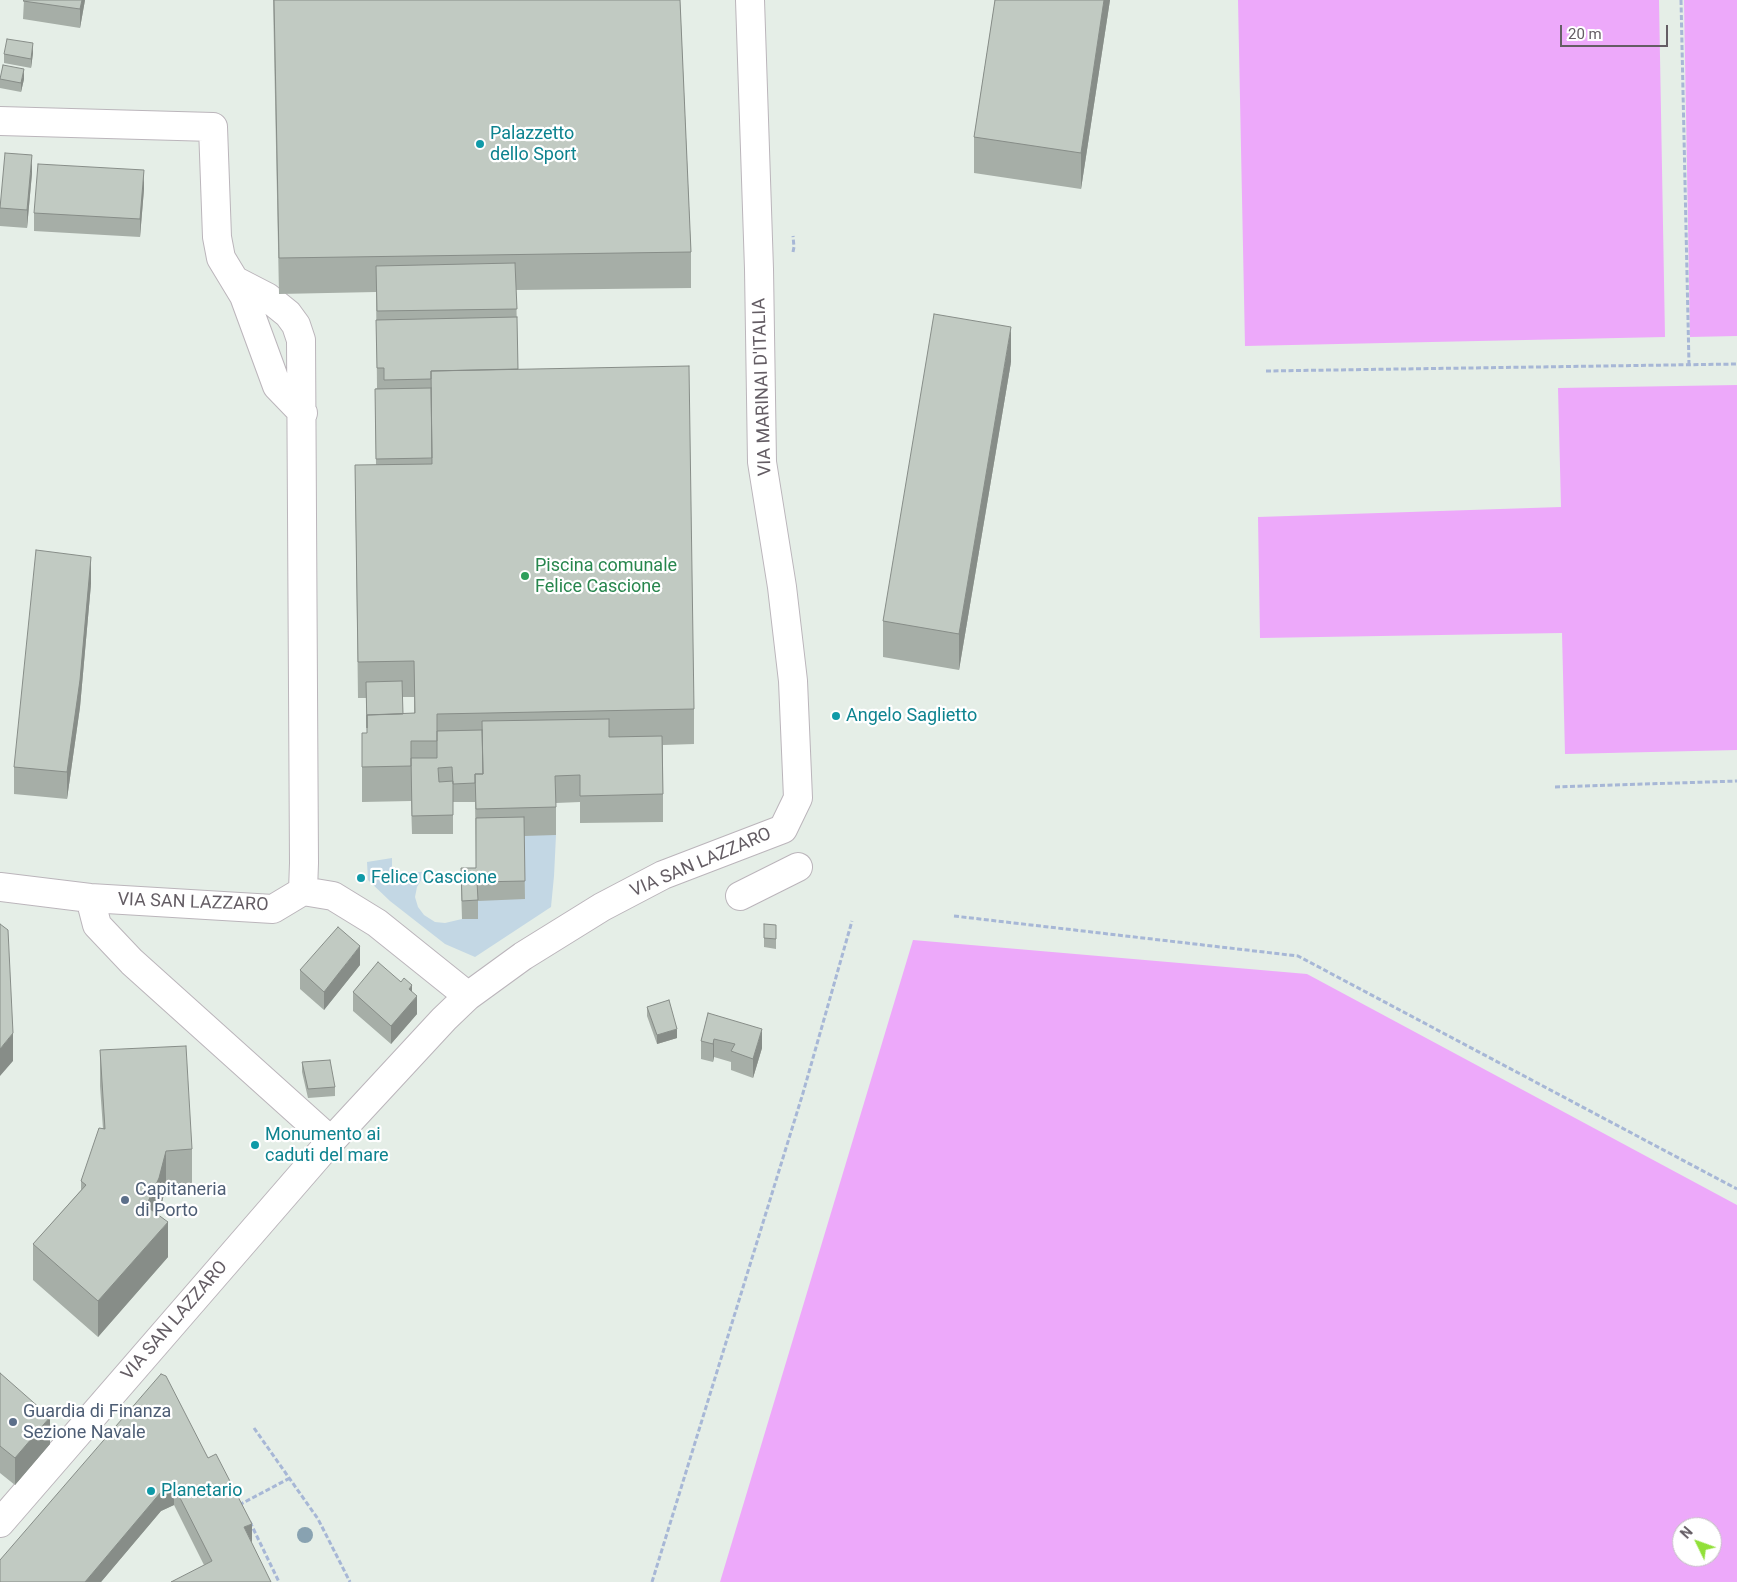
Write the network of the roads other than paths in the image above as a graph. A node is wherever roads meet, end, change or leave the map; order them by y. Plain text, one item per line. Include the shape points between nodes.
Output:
1 (750, 0) edge
2 (0, 121) edge
3 (236, 281) junction
4 (303, 412) junction
5 (783, 829) joint
6 (798, 867) dead end
7 (0, 887) edge
8 (303, 891) junction
9 (740, 896) dead end
10 (90, 898) junction
11 (468, 996) junction
12 (330, 1141) junction
13 (0, 1522) edge

1 - 5 street, VIA MARINAI D'ITALIA via 762,462 793,681 798,788 798,798
2 - 3 street via 212,127 217,237 221,258
3 - 4 street via 277,386
3 - 4 street via 267,297 296,325 302,340
4 - 8 street
5 - 11 street, VIA SAN LAZZARO via 663,875 602,907 523,956
6 - 9 street
7 - 10 street, VIA SAN LAZZARO
8 - 10 street, VIA SAN LAZZARO via 273,909
8 - 11 street via 333,896 348,904 377,923
10 - 12 street, VIA SAN LAZZARO via 98,925 132,962
11 - 12 street, VIA SAN LAZZARO
12 - 13 street, VIA SAN LAZZARO

